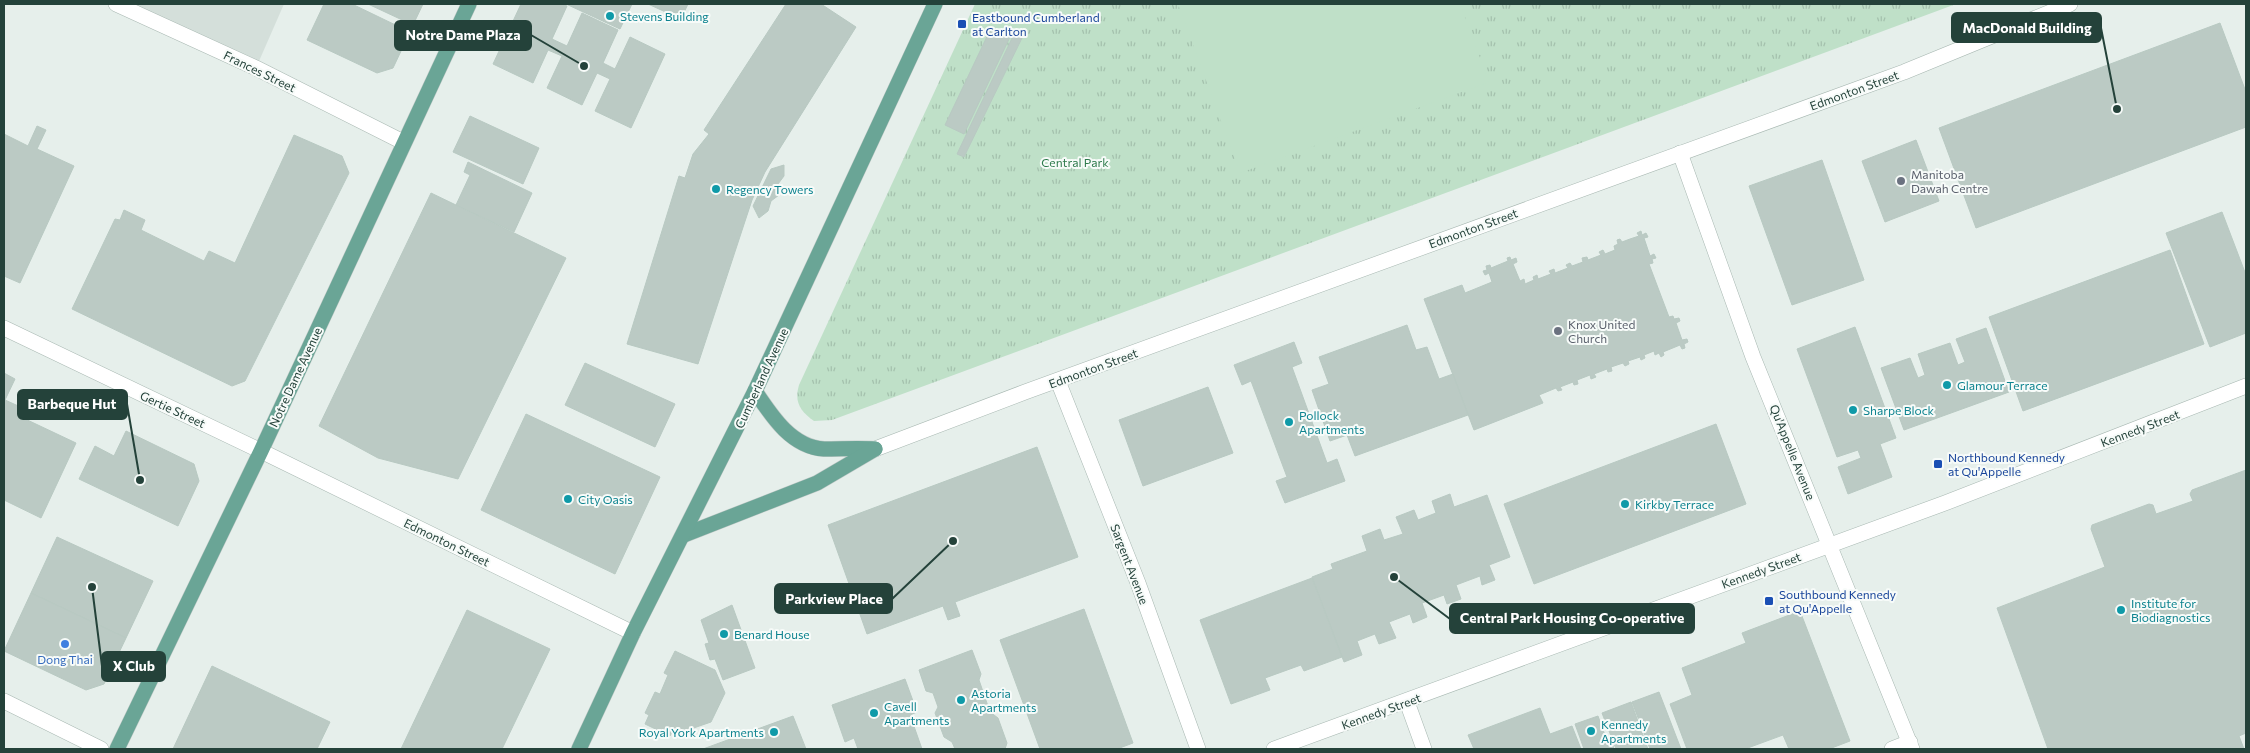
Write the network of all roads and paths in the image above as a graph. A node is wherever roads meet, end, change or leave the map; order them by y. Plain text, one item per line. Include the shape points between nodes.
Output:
1 (116, 4) edge
2 (469, 4) edge
3 (935, 4) edge
4 (2070, 4) edge
5 (403, 142) junction
6 (1680, 153) junction
7 (4, 328) edge
8 (1058, 381) junction
9 (2246, 386) edge
10 (755, 391) junction
11 (874, 449) junction
12 (261, 451) junction
13 (684, 535) junction
14 (1830, 544) junction
15 (633, 633) junction
16 (4, 701) edge
17 (1407, 702) junction
18 (1911, 746) edge
19 (101, 749) edge
20 (117, 749) edge
21 (579, 749) edge
22 (1198, 749) edge
23 (1274, 749) edge
24 (1424, 749) edge
25 (1892, 749) edge

1 - 5 street, Frances Street via 256,68
2 - 5 main road, Notre Dame Avenue
3 - 10 main road, Cumberland Avenue
4 - 6 street, Edmonton Street via 1904,72
5 - 12 main road, Notre Dame Avenue
6 - 8 street, Edmonton Street
6 - 14 street, Qu'Appelle Avenue via 1753,357
7 - 12 street, Gertie Street
8 - 11 street, Edmonton Street
8 - 22 street, Sargent Avenue via 1138,583
9 - 14 street, Kennedy Street
10 - 11 main road via 775,421 802,443 822,449
10 - 13 main road, Cumberland Avenue
11 - 13 main road via 817,484
12 - 15 street, Edmonton Street
12 - 20 main road, Notre Dame Avenue
13 - 15 main road, Cumberland Avenue
14 - 17 street, Kennedy Street
14 - 18 street, Qu'Appelle Avenue
15 - 21 main road, Cumberland Avenue
16 - 19 street
17 - 23 street, Kennedy Street
17 - 24 street
18 - 25 street

